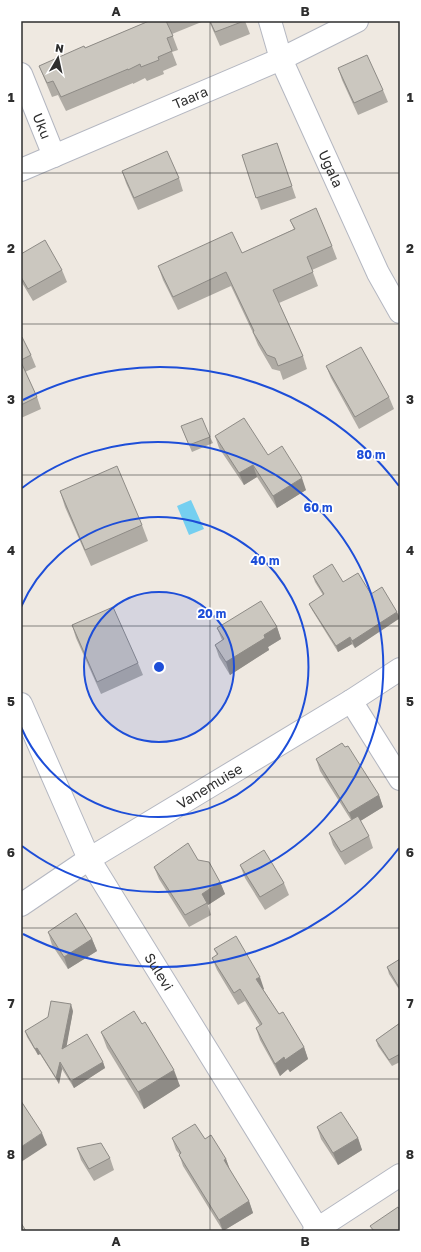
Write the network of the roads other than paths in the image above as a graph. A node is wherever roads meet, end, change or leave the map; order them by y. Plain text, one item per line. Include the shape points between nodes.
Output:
1 (270, 21) edge
2 (357, 21) edge
3 (281, 59) junction
4 (21, 74) edge
5 (54, 156) junction
6 (21, 170) edge
7 (400, 312) edge
8 (400, 669) edge
9 (351, 701) junction
10 (21, 704) edge
11 (400, 779) edge
12 (89, 859) junction
13 (21, 905) edge
14 (400, 1175) edge
15 (317, 1230) edge

1 - 3 street, Ugala
2 - 3 street, Taara
3 - 5 street, Taara
3 - 7 street, Ugala via 378,273
4 - 5 street, Uku
5 - 6 street, Taara
8 - 9 street, Vanemuise
9 - 11 street
9 - 12 street, Vanemuise
10 - 12 street, Sulevi
12 - 13 street, Vanemuise
12 - 15 street, Sulevi
14 - 15 street

